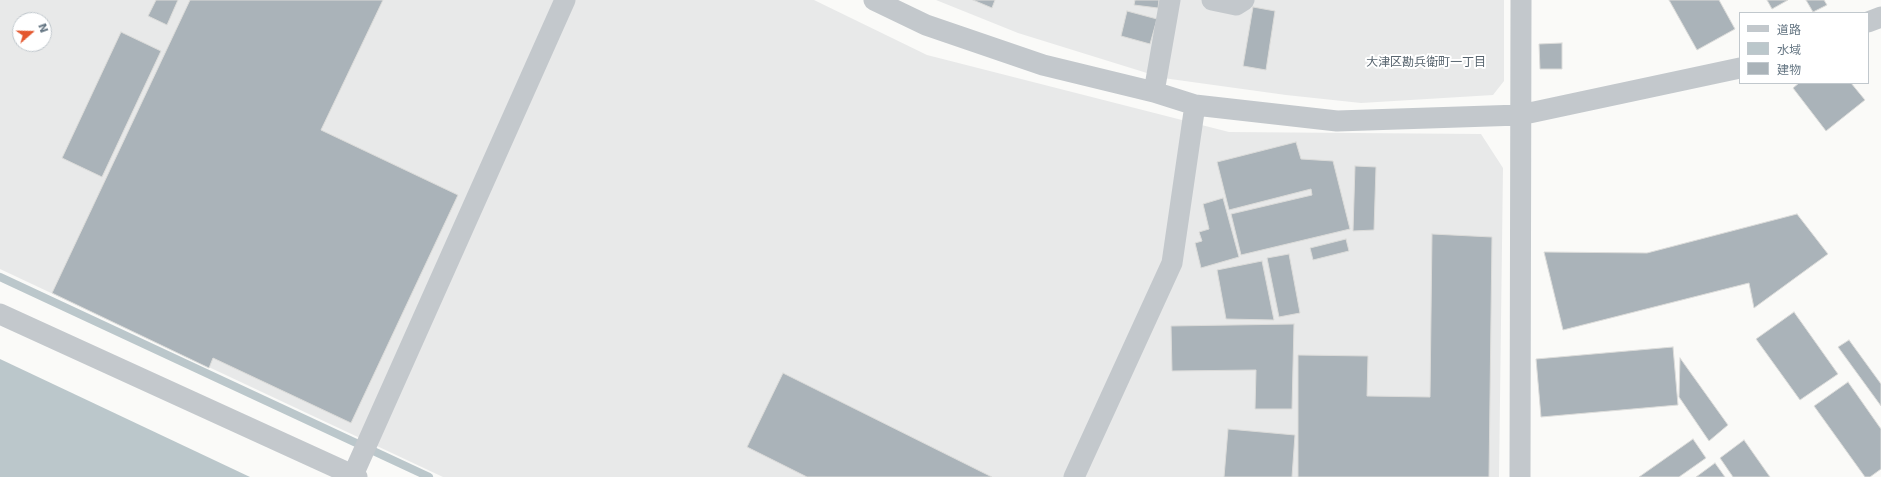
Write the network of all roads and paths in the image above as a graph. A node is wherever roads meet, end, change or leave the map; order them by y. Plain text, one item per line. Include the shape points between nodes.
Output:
1 (565, 0) edge
2 (874, 0) edge
3 (1170, 0) edge
4 (1212, 0) edge
5 (1244, 0) edge
6 (1521, 0) edge
7 (1881, 17) edge
8 (1869, 22) edge
9 (1739, 68) edge
10 (1154, 92) junction
11 (1195, 105) junction
12 (1520, 114) junction
13 (0, 314) edge
14 (355, 476) edge
15 (1074, 477) edge
16 (1520, 477) edge

1 - 14 street
2 - 10 street via 926,25 1043,65
3 - 10 street
4 - 5 street via 1236,5
6 - 12 street
7 - 8 street
9 - 12 street
10 - 11 street
11 - 12 street via 1337,121
11 - 15 street via 1172,264
12 - 16 street
13 - 14 street

